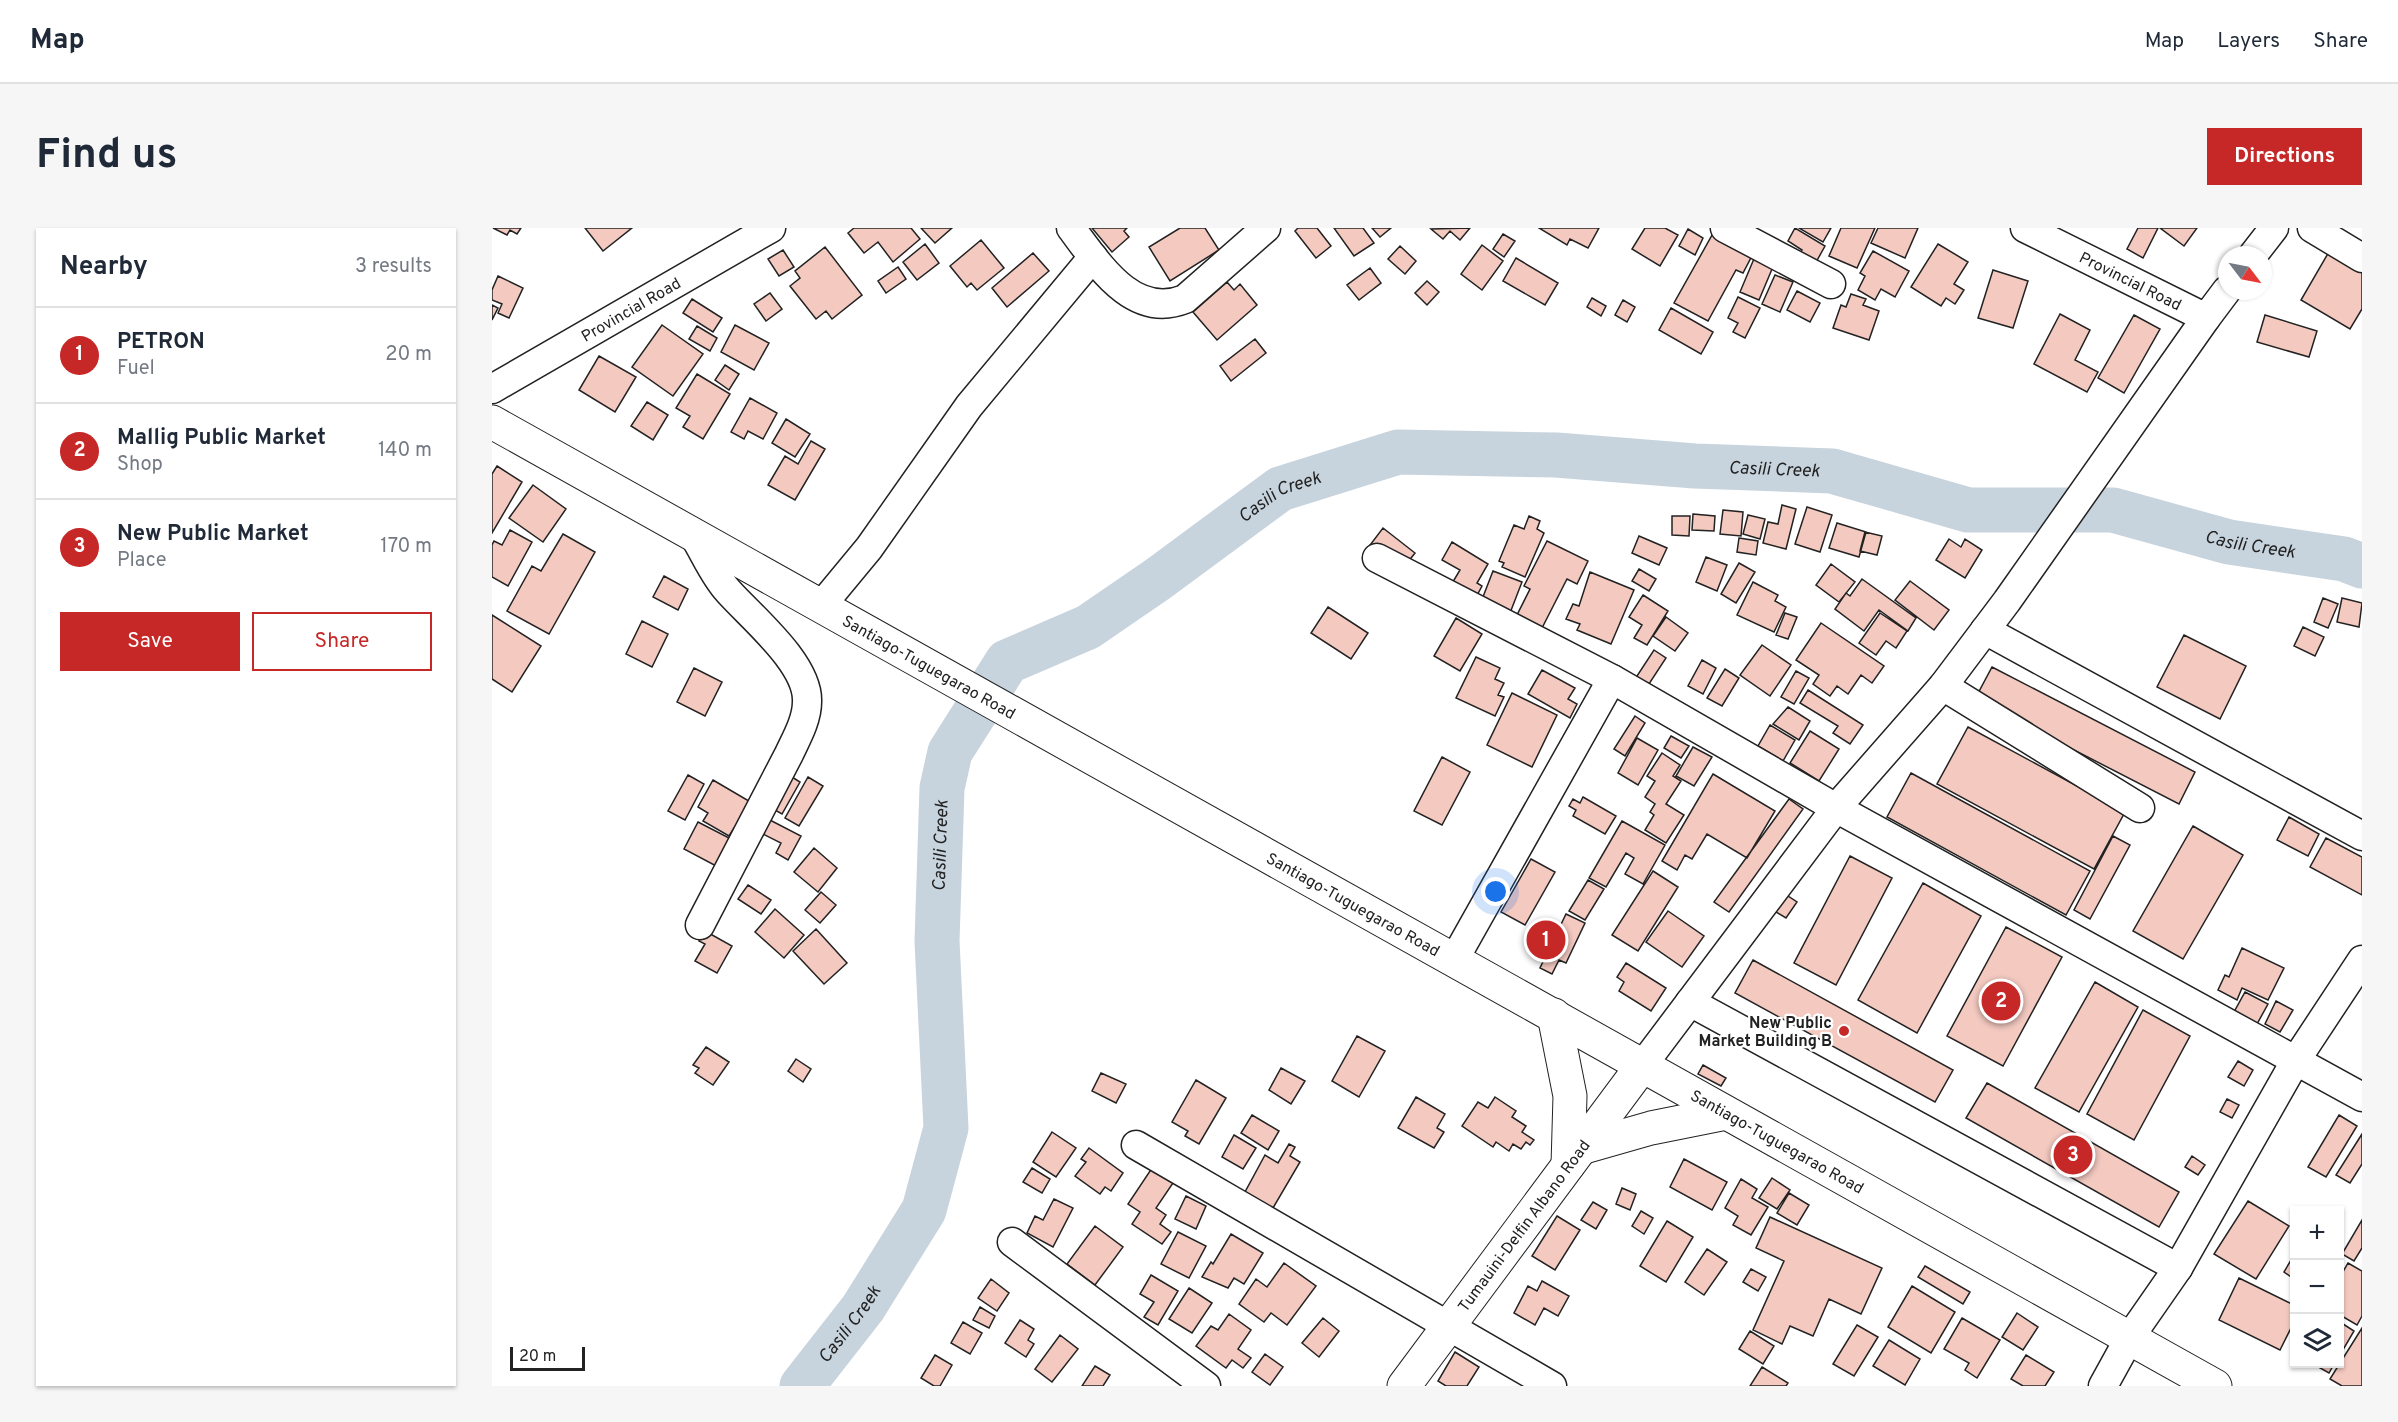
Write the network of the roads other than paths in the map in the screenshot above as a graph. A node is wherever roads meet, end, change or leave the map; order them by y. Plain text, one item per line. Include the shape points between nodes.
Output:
1 (771, 228) edge
2 (1071, 228) edge
3 (1266, 228) edge
4 (1725, 228) edge
5 (2025, 228) edge
6 (2274, 228) edge
7 (2312, 228) edge
8 (2260, 246) edge
9 (1093, 257) junction
10 (2362, 258) edge
11 (1831, 284) dead end
12 (2220, 300) edge
13 (2206, 318) junction
14 (492, 389) edge
15 (492, 422) edge
16 (694, 536) junction
17 (1377, 558) dead end
18 (821, 606) junction
19 (1985, 630) junction
20 (1612, 679) junction
21 (1943, 686) junction
22 (1836, 808) junction
23 (2140, 808) dead end
24 (2362, 836) edge
25 (700, 924) dead end
26 (1454, 960) junction
27 (2362, 960) edge
28 (1690, 1002) junction
29 (1554, 1015) junction
30 (2296, 1060) junction
31 (1642, 1066) junction
32 (2362, 1097) edge
33 (1726, 1113) junction
34 (1136, 1145) dead end
35 (1575, 1156) junction
36 (1012, 1242) dead end
37 (2178, 1268) junction
38 (1448, 1328) junction
39 (2130, 1337) junction
40 (1206, 1386) edge
41 (1404, 1386) edge
42 (1551, 1386) edge
43 (2103, 1386) edge
44 (2216, 1386) edge

1 - 14 street, Provincial Road
2 - 9 street
3 - 9 street via 1185,299 1169,306 1155,306 1126,292
4 - 11 street
5 - 13 street, Provincial Road
6 - 8 street
7 - 10 street
9 - 18 street via 969,406 869,548
12 - 13 street
13 - 19 street
15 - 16 main road, Santiago-Tuguegarao Road
16 - 18 main road, Santiago-Tuguegarao Road
16 - 25 street via 727,591 786,654 801,677 808,701 789,754
17 - 20 street
18 - 26 main road, Santiago-Tuguegarao Road
19 - 21 street
19 - 24 street
20 - 22 street
20 - 26 street
21 - 22 street
21 - 23 street
22 - 28 street
22 - 30 street
26 - 29 main road, Santiago-Tuguegarao Road
27 - 30 street
28 - 31 street
28 - 37 street
29 - 31 main road, Santiago-Tuguegarao Road
29 - 35 main road via 1570,1096
30 - 32 street
30 - 37 street
31 - 33 main road, Santiago-Tuguegarao Road
31 - 35 main road, Tumauini-Delfin Albano Road
33 - 35 main road via 1652,1128
33 - 39 main road, Santiago-Tuguegarao Road
34 - 38 street
35 - 38 main road, Tumauini-Delfin Albano Road
36 - 40 street
37 - 39 street
38 - 41 main road, Tumauini-Delfin Albano Road
38 - 42 street
39 - 43 street
39 - 44 main road, Santiago-Tuguegarao Road

